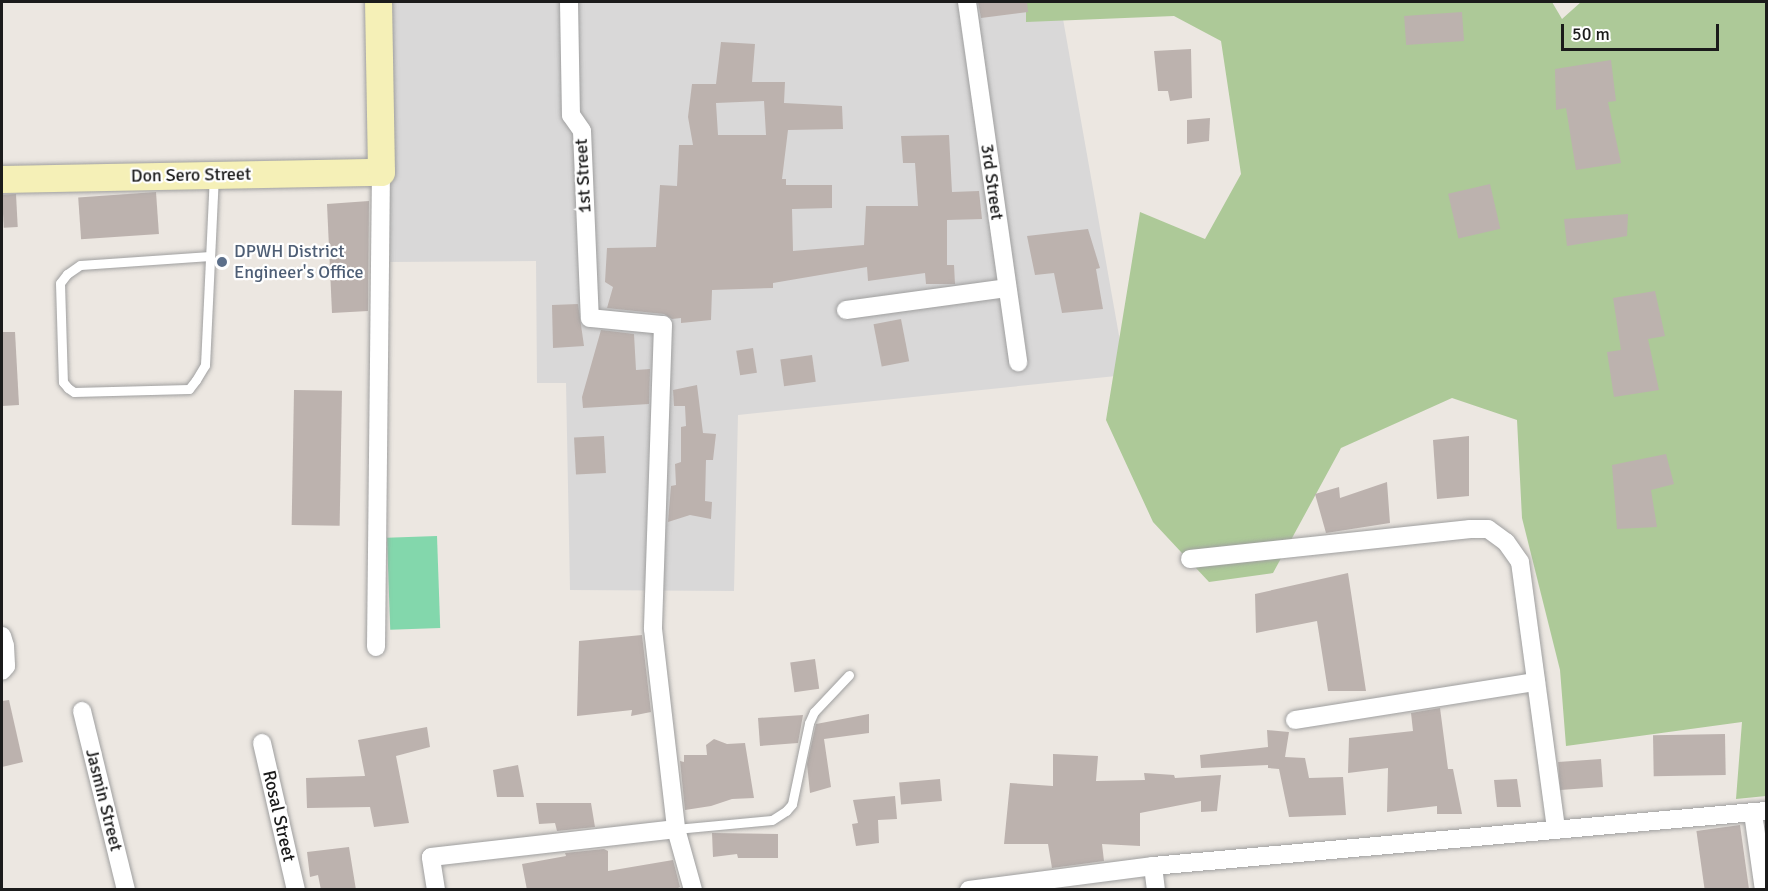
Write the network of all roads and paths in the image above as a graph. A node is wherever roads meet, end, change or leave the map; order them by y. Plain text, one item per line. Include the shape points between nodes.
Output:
1 (378, 2) edge
2 (569, 2) edge
3 (967, 2) edge
4 (381, 172) junction
5 (214, 175) junction
6 (2, 178) edge
7 (210, 256) junction
8 (1006, 288) junction
9 (846, 310) dead end
10 (1018, 362) dead end
11 (1191, 558) dead end
12 (2, 636) edge
13 (376, 647) dead end
14 (2, 671) edge
15 (849, 675) dead end
16 (1536, 682) junction
17 (82, 711) dead end
18 (1295, 720) dead end
19 (262, 743) dead end
20 (1760, 812) edge
21 (676, 828) junction
22 (1556, 830) junction
23 (1153, 866) junction
24 (126, 890) edge
25 (296, 890) edge
26 (436, 890) edge
27 (693, 890) edge
28 (969, 890) edge
29 (1156, 890) edge
30 (1764, 890) edge

1 - 4 main road
2 - 21 street, 1st Street via 571,115 582,131 590,318 663,325 653,629
3 - 8 street, 3rd Street
4 - 5 main road, Don Sero Street
4 - 13 street
5 - 6 main road, Don Sero Street
5 - 7 lane
7 - 7 lane via 80,265 67,274 60,283 63,382 68,388 74,392 189,389 205,365
8 - 9 street
8 - 10 street, 3rd Street
11 - 16 street via 1488,529 1506,542 1520,562
12 - 14 street via 6,666
15 - 21 lane via 814,712 792,804 786,811 772,820
16 - 18 street
16 - 22 street
17 - 24 street, Jasmin Street
19 - 25 street, Rosal Street
20 - 22 street
20 - 30 street
21 - 26 street via 431,857
21 - 27 street
22 - 23 street
23 - 28 street
23 - 29 street

